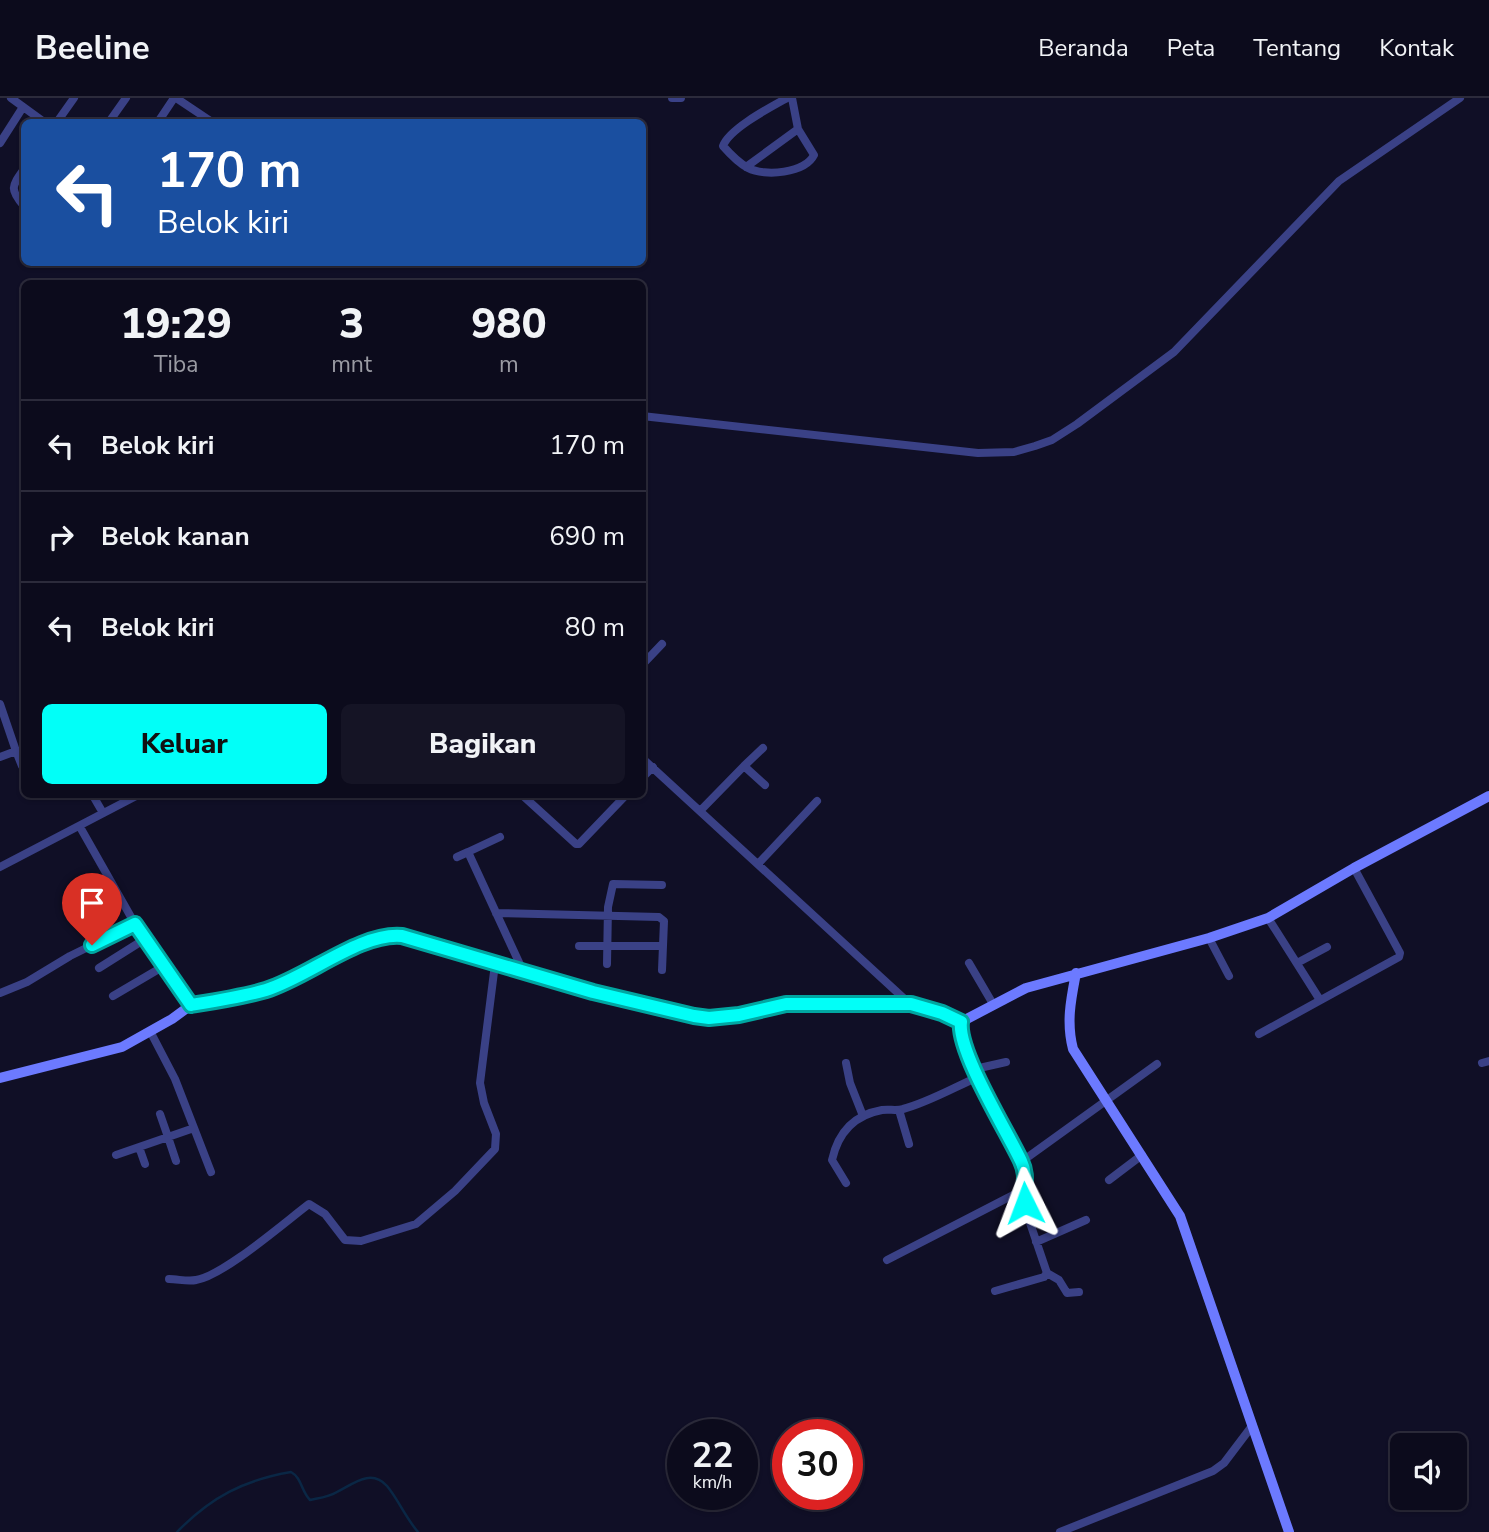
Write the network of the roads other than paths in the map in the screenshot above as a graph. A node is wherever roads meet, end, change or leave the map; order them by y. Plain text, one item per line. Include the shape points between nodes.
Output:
1 (11, 98) edge
2 (74, 98) edge
3 (126, 98) edge
4 (175, 98) edge
5 (672, 98) edge
6 (681, 98) edge
7 (786, 98) edge
8 (792, 98) edge
9 (1460, 98) edge
10 (23, 107) junction
11 (40, 119) edge
12 (59, 119) edge
13 (111, 119) edge
14 (160, 119) edge
15 (206, 119) edge
16 (798, 129) junction
17 (0, 144) edge
18 (746, 167) junction
19 (21, 174) edge
20 (21, 201) edge
21 (646, 416) edge
22 (662, 644) dead end
23 (646, 661) edge
24 (0, 704) edge
25 (3, 725) edge
26 (763, 748) dead end
27 (16, 751) junction
28 (0, 757) edge
29 (646, 761) edge
30 (21, 764) edge
31 (744, 766) junction
32 (653, 767) junction
33 (646, 774) edge
34 (765, 785) dead end
35 (1489, 796) edge
36 (94, 798) edge
37 (132, 798) edge
38 (525, 798) edge
39 (623, 798) edge
40 (817, 801) dead end
41 (700, 811) junction
42 (103, 813) junction
43 (80, 827) junction
44 (500, 837) dead end
45 (468, 852) junction
46 (457, 857) dead end
47 (758, 864) junction
48 (0, 867) edge
49 (1354, 868) junction
50 (662, 885) dead end
51 (496, 913) junction
52 (607, 916) junction
53 (1268, 918) junction
54 (135, 924) junction
55 (1209, 938) junction
56 (145, 939) junction
57 (579, 946) dead end
58 (607, 946) junction
59 (663, 946) junction
60 (1327, 947) dead end
61 (970, 963) dead end
62 (1297, 963) junction
63 (495, 964) junction
64 (607, 964) dead end
65 (164, 966) junction
66 (99, 968) dead end
67 (662, 970) dead end
68 (523, 971) junction
69 (1076, 973) junction
70 (1229, 976) dead end
71 (0, 993) edge
72 (113, 996) dead end
73 (1320, 1000) junction
74 (911, 1004) junction
75 (993, 1004) junction
76 (191, 1005) junction
77 (961, 1022) junction
78 (150, 1031) junction
79 (1259, 1034) dead end
80 (1006, 1062) dead end
81 (846, 1063) dead end
82 (1157, 1064) dead end
83 (976, 1073) junction
84 (0, 1078) edge
85 (1107, 1101) junction
86 (899, 1110) junction
87 (160, 1114) dead end
88 (863, 1116) junction
89 (194, 1128) junction
90 (168, 1137) junction
91 (909, 1144) dead end
92 (139, 1147) junction
93 (116, 1155) dead end
94 (1142, 1155) junction
95 (176, 1161) dead end
96 (1021, 1162) junction
97 (145, 1164) dead end
98 (211, 1172) dead end
99 (1110, 1180) dead end
100 (846, 1183) dead end
101 (1023, 1191) junction
102 (1086, 1220) dead end
103 (1036, 1242) junction
104 (887, 1260) dead end
105 (1047, 1273) junction
106 (169, 1279) dead end
107 (995, 1291) dead end
108 (1079, 1292) dead end
109 (1252, 1426) junction
110 (1060, 1532) edge
111 (1289, 1532) edge

1 - 10 street
2 - 12 street
3 - 13 street
4 - 14 street
4 - 15 street
5 - 6 street
7 - 18 street via 722,144
8 - 16 street
9 - 21 street via 1339,181 1174,352 1052,440 1014,452 978,453
10 - 11 street
10 - 17 street
16 - 18 street
16 - 18 street via 814,155 809,161 782,171
19 - 20 street via 13,187
22 - 23 street
24 - 25 street
25 - 27 street
26 - 31 street
27 - 28 street
27 - 30 street
29 - 32 street
31 - 34 street
31 - 41 street
32 - 33 street
32 - 41 street
35 - 49 street
36 - 42 street
37 - 42 street
38 - 39 street via 579,844
40 - 47 street
41 - 47 street
42 - 43 street
43 - 48 street
43 - 54 street
44 - 45 street
45 - 46 street
45 - 51 street
47 - 74 street
49 - 53 street
49 - 73 street via 1400,955
50 - 52 street via 615,883
51 - 52 street
51 - 68 street
52 - 58 street
52 - 59 street via 659,917 664,921
53 - 55 street
53 - 62 street
54 - 56 street
54 - 71 street
55 - 69 street
55 - 70 street
56 - 65 street
56 - 66 street
57 - 58 street
58 - 59 street
58 - 64 street
59 - 67 street
60 - 62 street
61 - 75 street
62 - 73 street
63 - 68 street
63 - 76 street via 390,935 363,943 266,990
63 - 106 street via 480,1083 496,1135 495,1149 455,1191 416,1224 351,1242 309,1204 204,1278
65 - 72 street
65 - 76 street
68 - 74 street via 634,1003 709,1018 786,1004
69 - 75 street
69 - 85 street via 1069,1006 1071,1039
73 - 79 street
74 - 77 street
75 - 77 street
76 - 78 street
77 - 83 street
78 - 84 street via 122,1047
78 - 89 street
80 - 83 street
81 - 88 street
82 - 85 street
83 - 86 street
83 - 96 street
85 - 94 street
85 - 96 street
86 - 88 street
86 - 91 street
87 - 90 street
88 - 100 street via 846,1127 832,1157
89 - 90 street
89 - 98 street
90 - 92 street
90 - 95 street
92 - 93 street
92 - 97 street
94 - 99 street
94 - 109 street via 1180,1216
96 - 101 street via 1027,1182
101 - 103 street
101 - 104 street
102 - 103 street
103 - 105 street
105 - 107 street
105 - 108 street via 1059,1280 1067,1293
109 - 110 street via 1213,1471
109 - 111 street

